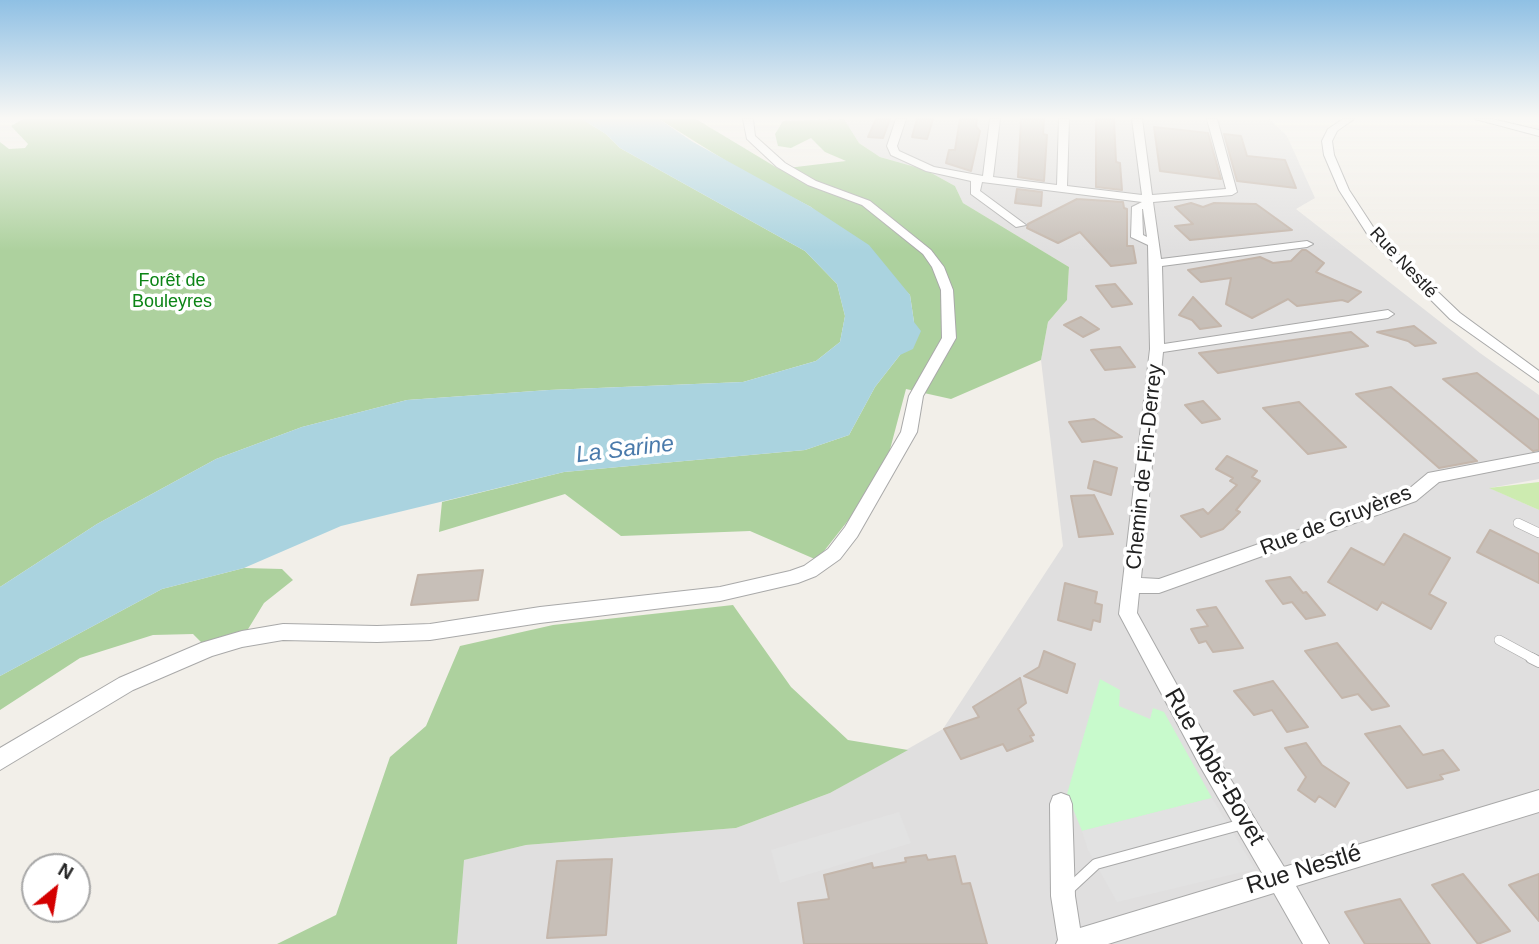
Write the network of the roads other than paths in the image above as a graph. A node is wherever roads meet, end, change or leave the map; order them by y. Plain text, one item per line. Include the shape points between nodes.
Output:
1 (779, 163) edge
2 (917, 163) edge
3 (985, 163) edge
4 (1063, 163) edge
5 (1142, 163) edge
6 (1224, 163) edge
7 (1332, 163) edge
8 (982, 179) junction
9 (1062, 188) junction
10 (1147, 202) junction
11 (1020, 225) dead end
12 (1307, 244) dead end
13 (1156, 263) junction
14 (1388, 314) dead end
15 (1157, 349) junction
16 (1539, 378) edge
17 (1539, 457) edge
18 (1518, 523) dead end
19 (1539, 533) edge
20 (1132, 585) junction
21 (1499, 640) dead end
22 (1539, 662) edge
23 (0, 760) edge
24 (1539, 801) edge
25 (1061, 804) dead end
26 (1245, 823) junction
27 (1278, 878) junction
28 (1063, 895) junction
29 (1069, 943) edge
30 (1317, 944) edge

1 - 23 street via 813,183 866,203 933,258 947,290 949,338 916,396 909,432 834,554 792,578 720,594 430,632 303,631 242,639 126,684
2 - 8 street
3 - 8 street
4 - 9 street
5 - 10 street, Chemin de Fin-Derrey
6 - 10 street via 1232,192
7 - 16 street, Rue Nestlé via 1375,237 1455,316
8 - 9 street
8 - 11 street via 973,190
9 - 10 street
10 - 13 street, Chemin de Fin-Derrey
12 - 13 street
13 - 15 street, Chemin de Fin-Derrey
14 - 15 street, Chemin de Fin-Derrey
15 - 20 street, Chemin de Fin-Derrey
17 - 20 street, Rue de Gruyères via 1434,477 1410,497 1159,586
18 - 19 lane
20 - 26 street, Rue Abbé-Bovet via 1128,614
21 - 22 lane
24 - 27 street, Rue Nestlé
25 - 28 street
26 - 27 street, Rue Abbé-Bovet
26 - 28 lane via 1096,864
27 - 29 street, Rue Nestlé
27 - 30 street, Rue Abbé-Bovet
28 - 29 street

